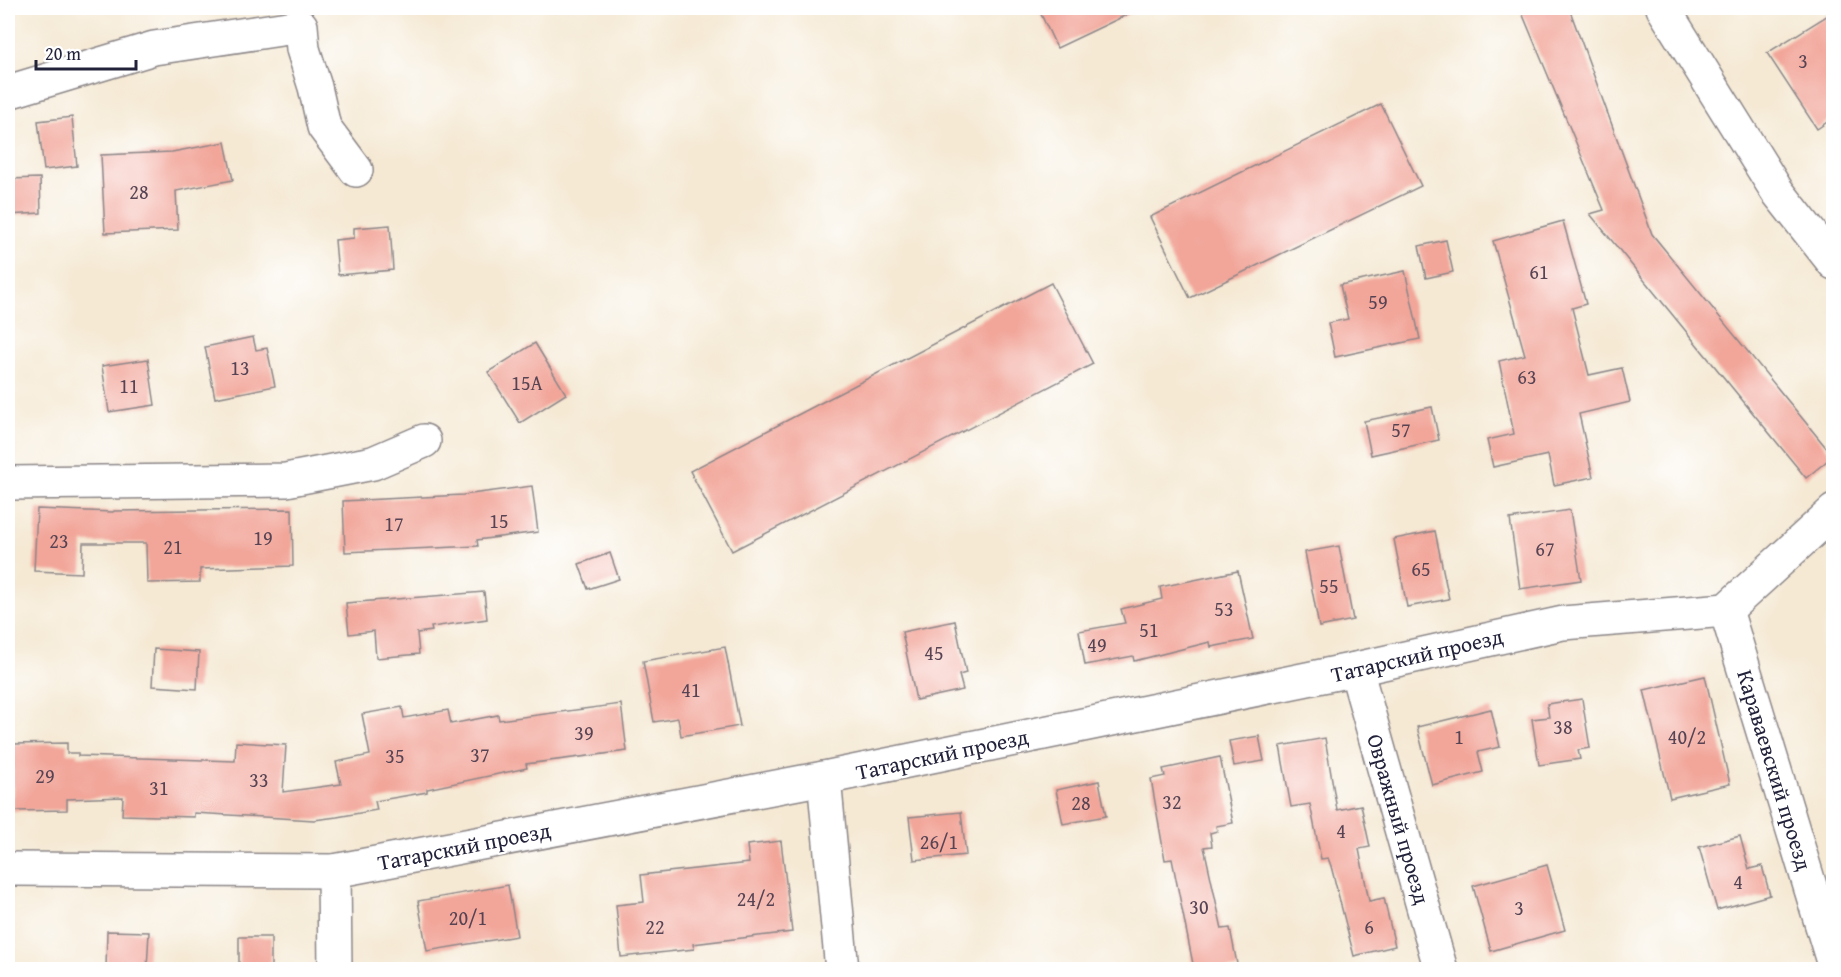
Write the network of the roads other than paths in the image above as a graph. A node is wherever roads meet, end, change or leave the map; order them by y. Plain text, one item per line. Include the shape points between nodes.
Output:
1 (266, 8) edge
2 (1663, 8) edge
3 (212, 39) junction
4 (8, 92) edge
5 (356, 170) dead end
6 (1833, 263) edge
7 (424, 441) dead end
8 (8, 483) edge
9 (1833, 511) edge
10 (1726, 610) junction
11 (1356, 669) junction
12 (824, 778) junction
13 (8, 869) edge
14 (334, 871) junction
15 (1833, 965) edge
16 (335, 969) edge
17 (842, 969) edge
18 (1441, 969) edge

1 - 3 street
2 - 6 street via 1777,191
3 - 4 street via 154,48
3 - 5 street via 301,26 303,49 324,127
7 - 8 street via 373,463 286,480
9 - 10 street
10 - 11 street, Татарский проезд via 1563,623
10 - 15 street, Караваевский проезд
11 - 12 street, Татарский проезд
11 - 18 street, Овражный проезд
12 - 14 street, Татарский проезд
12 - 17 street
13 - 14 street, Татарский проезд
14 - 16 street

